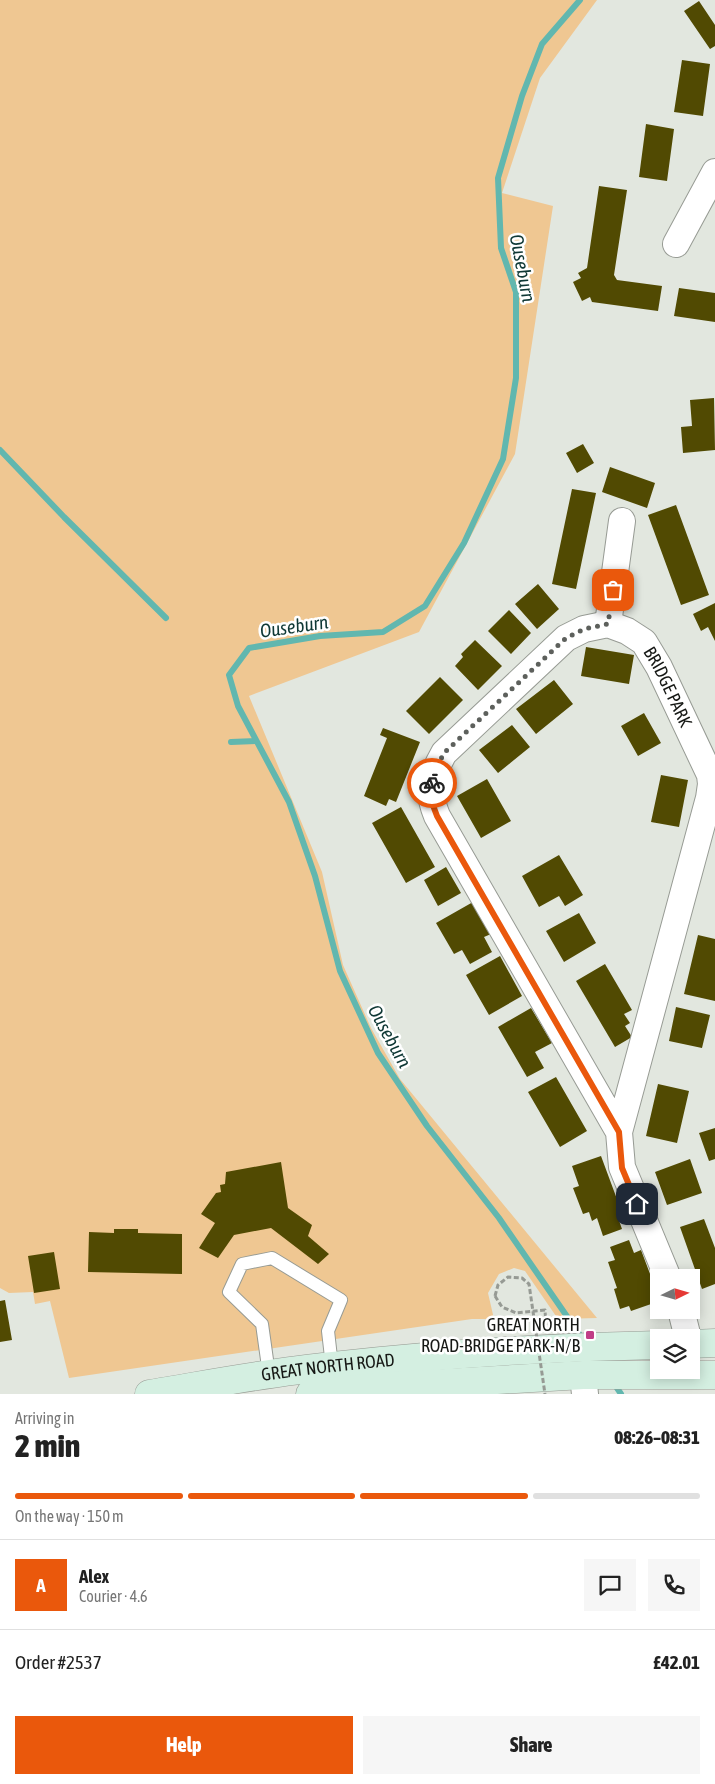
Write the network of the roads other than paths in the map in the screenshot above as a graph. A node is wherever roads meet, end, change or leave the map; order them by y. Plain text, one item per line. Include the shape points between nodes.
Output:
1 (715, 172) edge
2 (676, 244) dead end
3 (622, 521) dead end
4 (608, 624) junction
5 (619, 1132) junction
6 (664, 1269) edge
7 (700, 1344) edge
8 (715, 1344) edge
9 (650, 1345) edge
10 (332, 1366) junction
11 (269, 1374) junction
12 (715, 1375) edge
13 (584, 1384) edge
14 (149, 1394) edge
15 (310, 1394) edge

1 - 2 street
3 - 4 street
4 - 5 street, BRIDGE PARK via 644,642 672,694 710,775 711,784
4 - 5 street, BRIDGE PARK via 584,629 566,638 444,753 431,786 431,800 437,816
5 - 6 street, BRIDGE PARK via 622,1168
7 - 8 main road
9 - 10 main road, GREAT NORTH ROAD via 612,1346 558,1341
10 - 11 main road, GREAT NORTH ROAD
10 - 11 lane via 328,1331 341,1300 272,1258 242,1264 228,1292 262,1324
11 - 14 main road, GREAT NORTH ROAD
12 - 13 main road, GREAT NORTH ROAD via 628,1375
13 - 15 main road, GREAT NORTH ROAD via 377,1387

